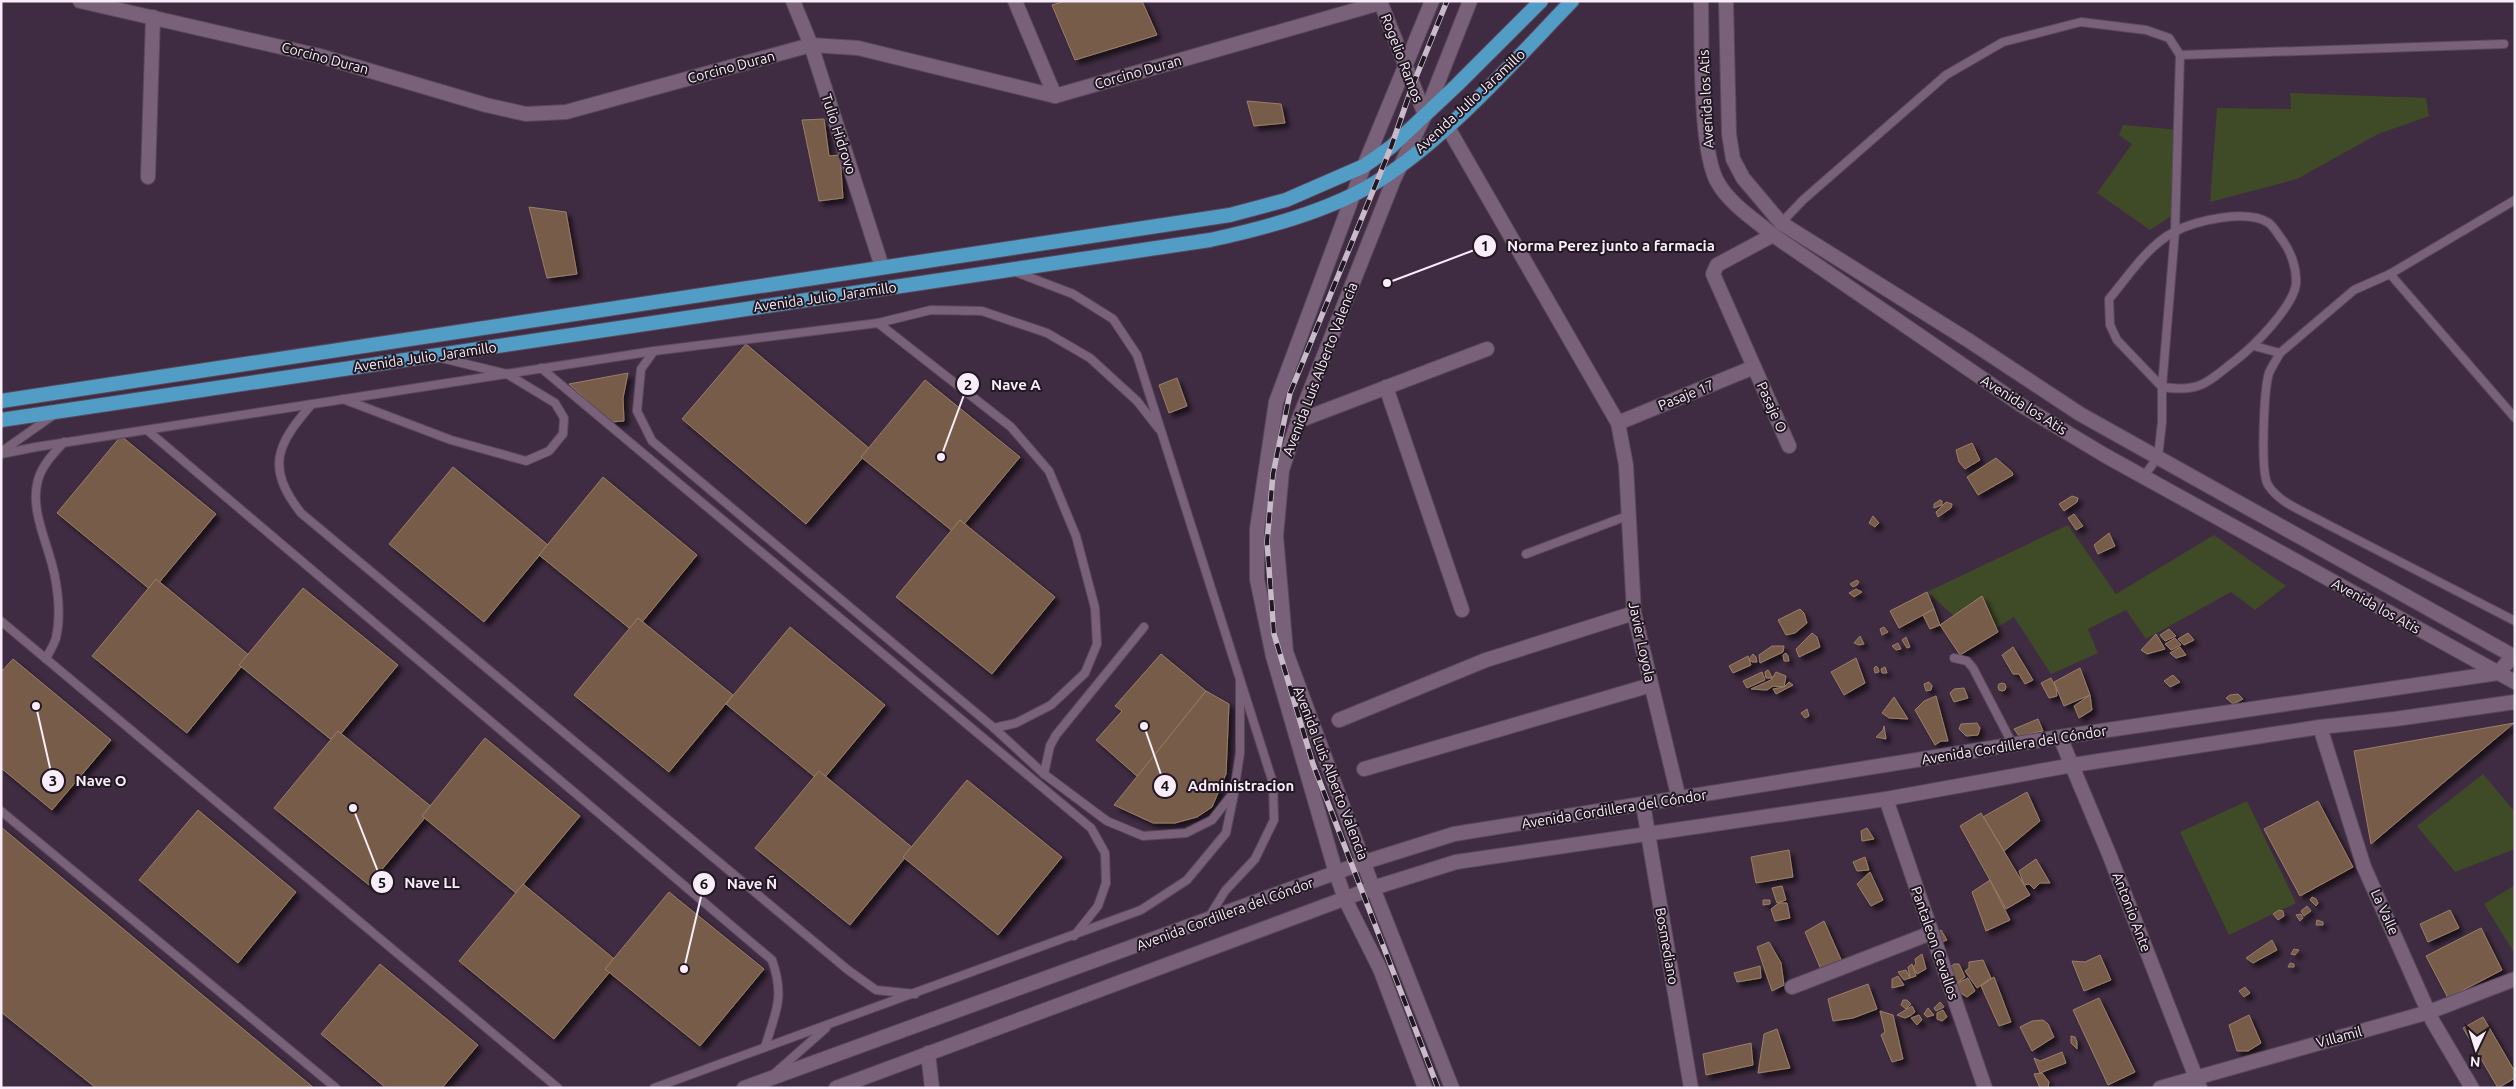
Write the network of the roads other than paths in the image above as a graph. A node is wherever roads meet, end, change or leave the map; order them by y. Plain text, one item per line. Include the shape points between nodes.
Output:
1 (80, 1) edge
2 (793, 1) edge
3 (1015, 1) edge
4 (1432, 1) edge
5 (1470, 1) edge
6 (1541, 1) edge
7 (1572, 1) edge
8 (1701, 1) edge
9 (1726, 1) edge
10 (1380, 2) edge
11 (153, 17) junction
12 (2504, 44) dead end
13 (811, 45) junction
14 (2180, 55) junction
15 (1405, 69) junction
16 (1055, 96) junction
17 (1424, 115) junction
18 (1447, 126) junction
19 (1364, 166) junction
20 (1400, 166) junction
21 (148, 177) dead end
22 (1356, 192) junction
23 (2515, 200) edge
24 (1777, 229) junction
25 (2175, 231) junction
26 (882, 267) junction
27 (1009, 270) junction
28 (2390, 274) junction
29 (878, 323) junction
30 (2254, 346) junction
31 (1487, 349) dead end
32 (654, 351) junction
33 (2280, 352) junction
34 (432, 356) junction
35 (541, 368) junction
36 (1754, 368) junction
37 (507, 374) junction
38 (1386, 387) junction
39 (2162, 387) junction
40 (342, 399) junction
41 (1, 401) edge
42 (312, 404) junction
43 (59, 412) junction
44 (2515, 418) edge
45 (1, 420) edge
46 (1298, 421) junction
47 (1618, 423) junction
48 (146, 430) junction
49 (1162, 433) junction
50 (64, 442) junction
51 (1789, 446) dead end
52 (1, 453) edge
53 (2158, 457) junction
54 (2144, 476) junction
55 (1627, 516) junction
56 (1526, 554) dead end
57 (1462, 610) dead end
58 (1634, 613) junction
59 (1, 621) edge
60 (2515, 621) edge
61 (1144, 627) dead end
62 (2514, 657) edge
63 (1954, 658) dead end
64 (46, 659) junction
65 (2498, 673) junction
66 (1240, 680) junction
67 (2515, 682) edge
68 (1651, 685) junction
69 (2515, 702) edge
70 (1339, 720) dead end
71 (2320, 727) junction
72 (994, 728) junction
73 (2060, 737) junction
74 (2013, 745) junction
75 (2073, 765) junction
76 (1364, 769) dead end
77 (1044, 774) junction
78 (1234, 792) junction
79 (1679, 799) junction
80 (1886, 799) junction
81 (1643, 804) junction
82 (1, 811) edge
83 (1647, 834) junction
84 (1365, 862) junction
85 (1336, 873) junction
86 (1373, 888) junction
87 (1345, 899) junction
88 (1207, 920) junction
89 (1931, 933) junction
90 (1074, 936) junction
91 (2515, 978) edge
92 (1792, 987) dead end
93 (915, 994) junction
94 (2429, 1012) junction
95 (829, 1025) junction
96 (765, 1047) junction
97 (928, 1053) junction
98 (768, 1079) junction
99 (2198, 1082) edge
100 (336, 1088) edge
101 (558, 1088) edge
102 (654, 1088) edge
103 (744, 1088) edge
104 (836, 1088) edge
105 (932, 1088) edge
106 (1425, 1088) edge
107 (1452, 1088) edge
108 (1691, 1088) edge
109 (1985, 1088) edge
110 (2160, 1088) edge
111 (2472, 1088) edge

1 - 11 street, Corcino Duran
2 - 13 street, Tulio Hidrovo
3 - 16 street
4 - 15 street, Avenida Luis Alberto Valencia
5 - 17 street, Avenida Luis Alberto Valencia
6 - 17 main road, Avenida Julio Jaramillo
7 - 18 main road, Avenida Julio Jaramillo
8 - 24 street, Avenida los Atis via 1709,158 1718,183 1737,204
9 - 24 street, Avenida los Atis via 1729,134 1733,158
10 - 15 street, Rogelio Ramos
10 - 16 street, Corcino Duran
11 - 13 street, Corcino Duran via 320,56 526,114 566,112
11 - 21 street
12 - 14 lane
13 - 16 street, Corcino Duran via 858,48
13 - 26 street, Tulio Hidrovo
14 - 24 lane via 2169,38 2146,30 2081,22 2003,42 1946,75 1803,200
14 - 25 lane
15 - 17 street, Rogelio Ramos
15 - 19 street, Avenida Luis Alberto Valencia
17 - 19 main road, Avenida Julio Jaramillo via 1391,147
17 - 20 street, Avenida Luis Alberto Valencia
18 - 20 main road, Avenida Julio Jaramillo
18 - 47 street, Javier Loyola
19 - 22 street, Avenida Luis Alberto Valencia
19 - 26 main road, Avenida Julio Jaramillo via 1286,200 1230,215
20 - 22 main road, Avenida Julio Jaramillo
20 - 46 street, Avenida Luis Alberto Valencia
22 - 27 main road, Avenida Julio Jaramillo via 1266,227 1210,240
22 - 85 street, Avenida Luis Alberto Valencia via 1276,402 1258,529 1257,579 1273,656
23 - 28 lane
24 - 36 street, Pasaje O via 1717,265 1713,274
24 - 53 street, Avenida los Atis via 1968,340 2080,414
24 - 54 street, Avenida los Atis via 2021,406
25 - 30 lane via 2214,219 2242,215 2269,223 2291,252 2296,284 2284,310
25 - 39 lane
25 - 39 lane via 2158,242 2108,299 2110,325 2117,340
26 - 41 main road, Avenida Julio Jaramillo
27 - 34 main road, Avenida Julio Jaramillo
27 - 49 lane via 1073,294 1113,318 1137,355
28 - 33 lane via 2354,290
28 - 44 lane
29 - 32 lane
29 - 49 lane via 931,310 982,311 1047,333 1090,358 1136,401
29 - 72 lane via 1011,427 1049,471 1076,536 1095,608 1097,644 1085,673 1051,705 1016,723
30 - 33 lane
30 - 39 lane via 2202,386 2182,390
31 - 38 street
32 - 35 lane
32 - 72 lane via 641,369 637,411 652,441
33 - 60 lane via 2269,373 2263,419 2266,482 2273,491 2306,514
34 - 37 lane
34 - 43 main road, Avenida Julio Jaramillo
35 - 37 lane
35 - 90 lane via 1091,828 1105,853 1106,883 1098,906
36 - 47 street, Pasaje 17
36 - 51 street, Pasaje O
37 - 40 lane
37 - 40 lane via 555,403 564,418 564,434 549,451 526,461 451,440
38 - 46 street
38 - 57 street
39 - 53 lane
40 - 42 lane
42 - 48 lane
42 - 93 lane via 291,429 281,448 279,470 286,495 301,513 848,970 876,990
43 - 45 main road, Avenida Julio Jaramillo
43 - 52 lane
46 - 84 street, Avenida Luis Alberto Valencia via 1282,470 1276,536 1286,652
47 - 55 street, Javier Loyola via 1626,465
48 - 50 lane
48 - 96 lane via 772,960 780,980 780,997
49 - 66 lane
50 - 52 lane
50 - 64 lane via 48,460 38,480 36,500 40,530 57,588 56,638
53 - 54 lane
53 - 62 street, Avenida los Atis
54 - 65 street, Avenida los Atis
55 - 56 lane
55 - 58 street, Javier Loyola
58 - 68 street, Javier Loyola
58 - 70 street via 1486,660
59 - 64 lane
61 - 77 lane via 1056,735
62 - 65 street
63 - 74 lane via 1966,661 1973,668
64 - 101 lane
65 - 67 street, Avenida los Atis
65 - 73 street, Avenida Cordillera del Cóndor
66 - 78 lane via 1240,753
66 - 88 lane via 1273,783 1274,820 1255,860 1225,891
68 - 76 street
68 - 79 street, Javier Loyola
69 - 71 street, Avenida Cordillera del Cóndor
71 - 75 street, Avenida Cordillera del Cóndor
71 - 94 street, La Valle via 2364,867
72 - 77 lane
73 - 74 street, Avenida Cordillera del Cóndor
73 - 75 street, Antonio Ante
74 - 79 street, Avenida Cordillera del Cóndor
75 - 80 street, Avenida Cordillera del Cóndor
75 - 99 street, Antonio Ante
77 - 78 lane via 1107,821 1143,836 1186,833 1212,820
78 - 90 lane via 1226,833 1187,880 1141,910
79 - 81 street, Avenida Cordillera del Cóndor
80 - 83 street, Avenida Cordillera del Cóndor
80 - 89 street, Pantaleon Cevallos
81 - 83 street, Bosmediano
81 - 84 street, Avenida Cordillera del Cóndor via 1454,834
82 - 100 lane
83 - 86 street, Avenida Cordillera del Cóndor via 1456,862
83 - 108 street, Bosmediano
84 - 85 street, Avenida Cordillera del Cóndor
84 - 86 street, Avenida Luis Alberto Valencia
85 - 87 street, Avenida Luis Alberto Valencia
85 - 88 street, Avenida Cordillera del Cóndor
86 - 87 street, Avenida Cordillera del Cóndor
86 - 107 street, Avenida Luis Alberto Valencia
87 - 97 street, Avenida Cordillera del Cóndor
87 - 106 street, Avenida Luis Alberto Valencia via 1380,969
88 - 98 street, Avenida Cordillera del Cóndor
89 - 92 street
89 - 109 street, Pantaleon Cevallos
90 - 93 lane
91 - 94 street, Villamil
93 - 95 lane
94 - 99 street, Villamil
94 - 111 street, La Valle
95 - 96 lane
95 - 98 lane
96 - 102 lane
97 - 104 street, Avenida Cordillera del Cóndor
97 - 105 street
98 - 103 street, Avenida Cordillera del Cóndor
99 - 110 street, Villamil

